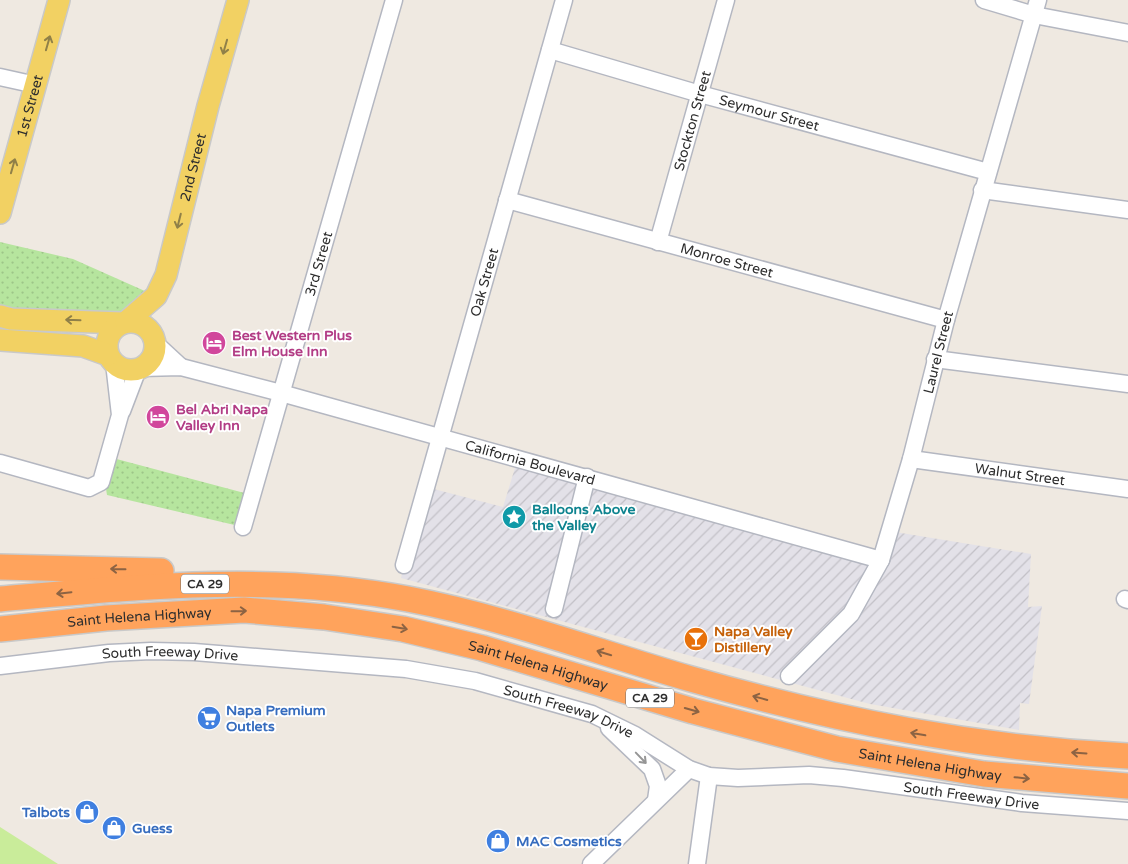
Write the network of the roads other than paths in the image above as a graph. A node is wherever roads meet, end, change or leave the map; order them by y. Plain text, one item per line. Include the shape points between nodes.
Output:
1 (59, 0) edge
2 (238, 0) edge
3 (394, 0) edge
4 (564, 0) edge
5 (726, 0) edge
6 (984, 0) edge
7 (1036, 8) edge
8 (1128, 33) edge
9 (550, 50) junction
10 (0, 77) edge
11 (36, 85) junction
12 (700, 94) junction
13 (988, 172) junction
14 (982, 190) junction
15 (507, 200) junction
16 (1128, 210) edge
17 (0, 213) edge
18 (658, 242) junction
19 (0, 316) edge
20 (946, 320) junction
21 (124, 322) junction
22 (0, 340) edge
23 (155, 343) junction
24 (111, 359) junction
25 (936, 359) junction
26 (139, 368) junction
27 (181, 368) junction
28 (1128, 384) edge
29 (281, 393) junction
30 (120, 415) junction
31 (440, 437) junction
32 (911, 459) junction
33 (0, 463) edge
34 (587, 477) junction
35 (1128, 489) edge
36 (242, 527) dead end
37 (881, 560) junction
38 (404, 565) dead end
39 (0, 567) edge
40 (0, 599) edge
41 (409, 599) junction
42 (554, 609) dead end
43 (173, 614) junction
44 (0, 629) edge
45 (0, 640) edge
46 (0, 666) edge
47 (788, 676) dead end
48 (592, 714) junction
49 (1128, 756) edge
50 (689, 769) junction
51 (709, 776) junction
52 (1128, 786) edge
53 (656, 800) junction
54 (1128, 811) edge
55 (591, 864) edge
56 (697, 864) edge

11 -> 1 main road, 1st Street
2 -> 21 main road, 2nd Street via 166,275 156,296
3 - 29 street, 3rd Street
4 - 9 street, Oak Street
5 - 12 street, Stockton Street
6 - 7 street
7 - 8 street
7 - 13 street, Laurel Street
9 - 12 street, Seymour Street
9 - 15 street, Oak Street
10 - 11 street
17 -> 11 main road, 1st Street
12 - 13 street, Seymour Street
12 - 18 street, Stockton Street
13 - 14 street, Laurel Street
14 - 16 street
14 - 20 street, Laurel Street
15 - 18 street, Monroe Street
15 - 31 street, Oak Street
18 - 20 street, Monroe Street
21 -> 19 main road
20 - 25 street, Laurel Street
21 - 23 main road via 148,328
21 - 24 main road via 112,331 108,339
22 - 24 main road via 83,346
23 - 26 main road via 152,358
23 - 27 street, California Boulevard
24 - 26 main road via 126,370
24 - 30 street
25 - 28 street
25 - 32 street, Laurel Street
26 - 27 street, California Boulevard
26 - 30 street
27 - 29 street, California Boulevard
29 - 31 street, California Boulevard
29 - 36 street, 3rd Street
30 - 33 street via 104,476 96,486 89,488
31 - 34 street, California Boulevard
31 - 38 street, Oak Street
32 - 35 street, Walnut Street
32 - 37 street, Laurel Street
34 - 37 street, California Boulevard
34 - 42 street
37 - 47 street, Laurel Street via 851,614
41 -> 39 highway via 350,584 304,577
41 -> 40 highway, Saint Helena Highway / CA 29 via 328,587 246,583 171,584
49 -> 41 highway, Saint Helena Highway / CA 29 via 983,744 836,718
43 - 44 highway, Saint Helena Highway / CA 29
43 - 45 highway
43 -> 52 highway, Saint Helena Highway / CA 29 via 244,610 403,628 838,749 984,774
46 - 48 street, South Freeway Drive via 151,651 283,658 433,672 519,692
48 - 50 street, South Freeway Drive via 635,735
48 -> 53 street via 652,769 658,786
50 - 51 street, South Freeway Drive
50 - 53 street
51 - 54 street, South Freeway Drive via 809,775 1013,802
51 - 56 street
53 - 55 street

